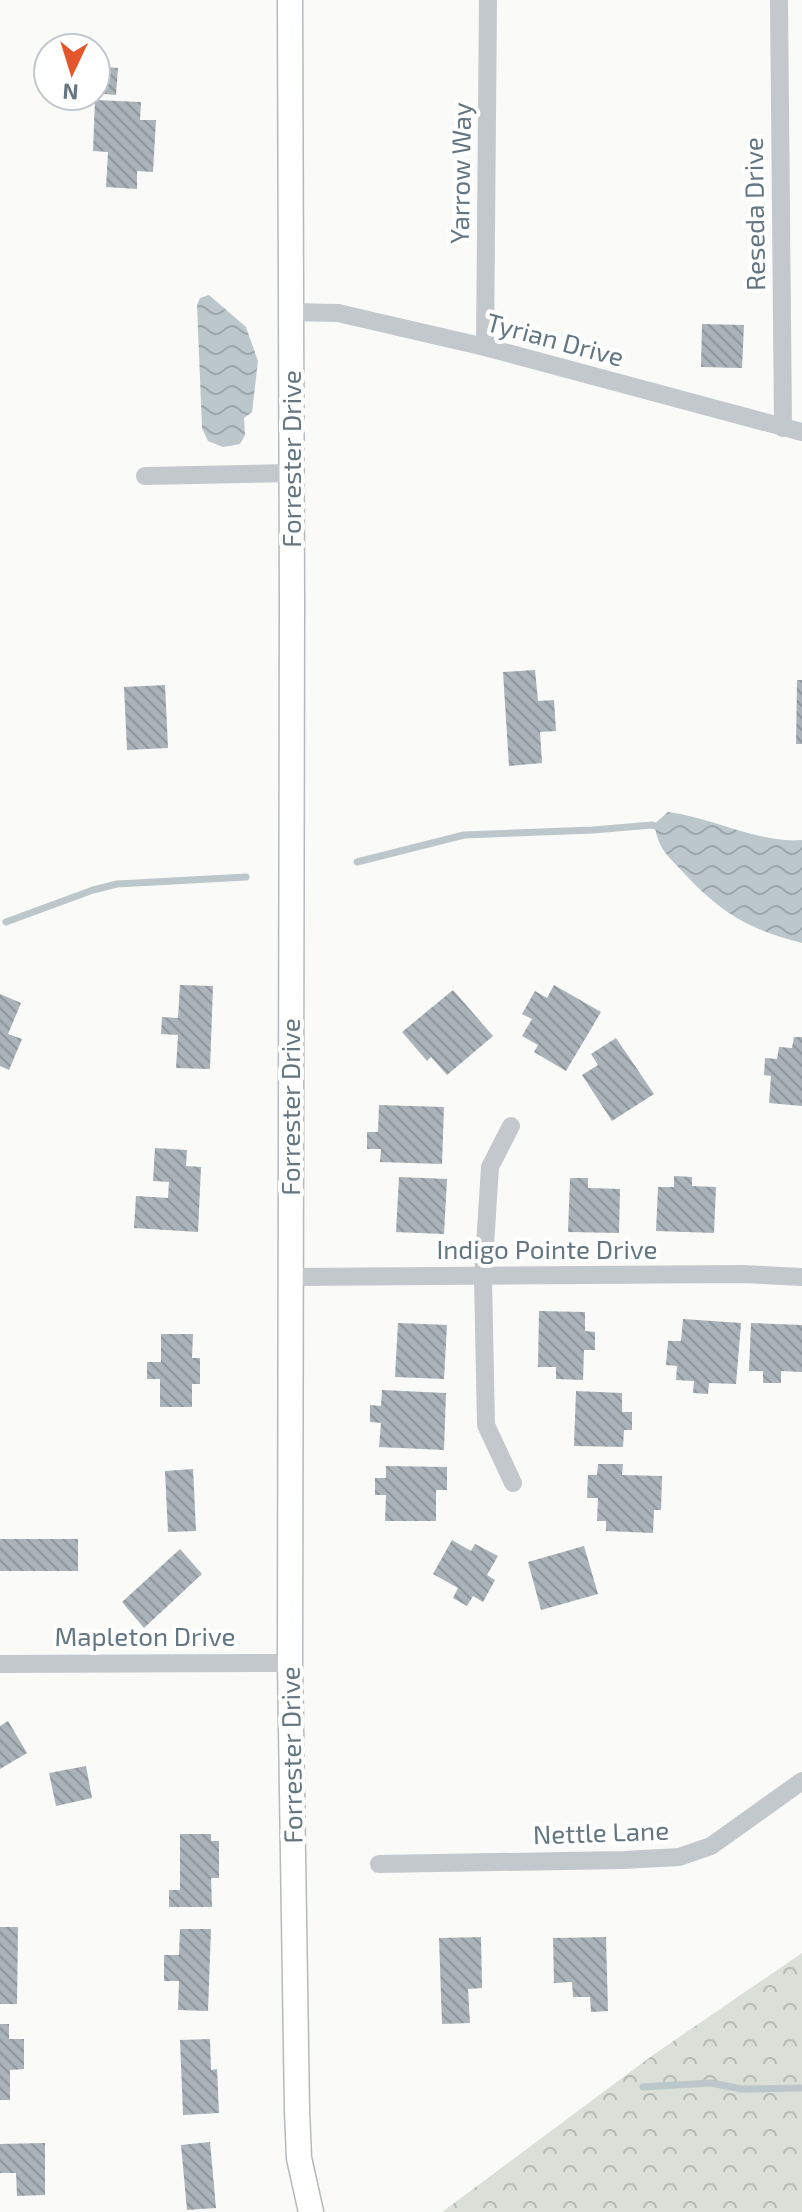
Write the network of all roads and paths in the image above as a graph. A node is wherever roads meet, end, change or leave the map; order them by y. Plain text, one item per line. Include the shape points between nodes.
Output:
1 (290, 0) edge
2 (488, 0) edge
3 (779, 0) edge
4 (291, 312) junction
5 (485, 347) junction
6 (783, 428) junction
7 (802, 432) edge
8 (292, 473) junction
9 (145, 476) dead end
10 (511, 1126) dead end
11 (292, 1277) junction
12 (483, 1277) junction
13 (802, 1277) edge
14 (513, 1483) dead end
15 (290, 1663) junction
16 (0, 1664) edge
17 (802, 1781) edge
18 (379, 1864) dead end
19 (311, 2212) edge

1 - 4 street, Forrester Drive
2 - 5 street, Yarrow Way
3 - 6 street, Reseda Drive
4 - 5 street, Tyrian Drive via 338,313
4 - 8 street, Forrester Drive
5 - 6 street, Tyrian Drive
6 - 7 street, Tyrian Drive
8 - 9 street
8 - 11 street, Forrester Drive
10 - 12 street via 490,1167
11 - 12 street, Indigo Pointe Drive
11 - 15 street, Forrester Drive
12 - 13 street, Indigo Pointe Drive
12 - 14 street via 486,1425
15 - 16 street, Mapleton Drive
15 - 19 street, Forrester Drive via 297,2111 299,2158
17 - 18 street, Nettle Lane via 711,1846 679,1857

